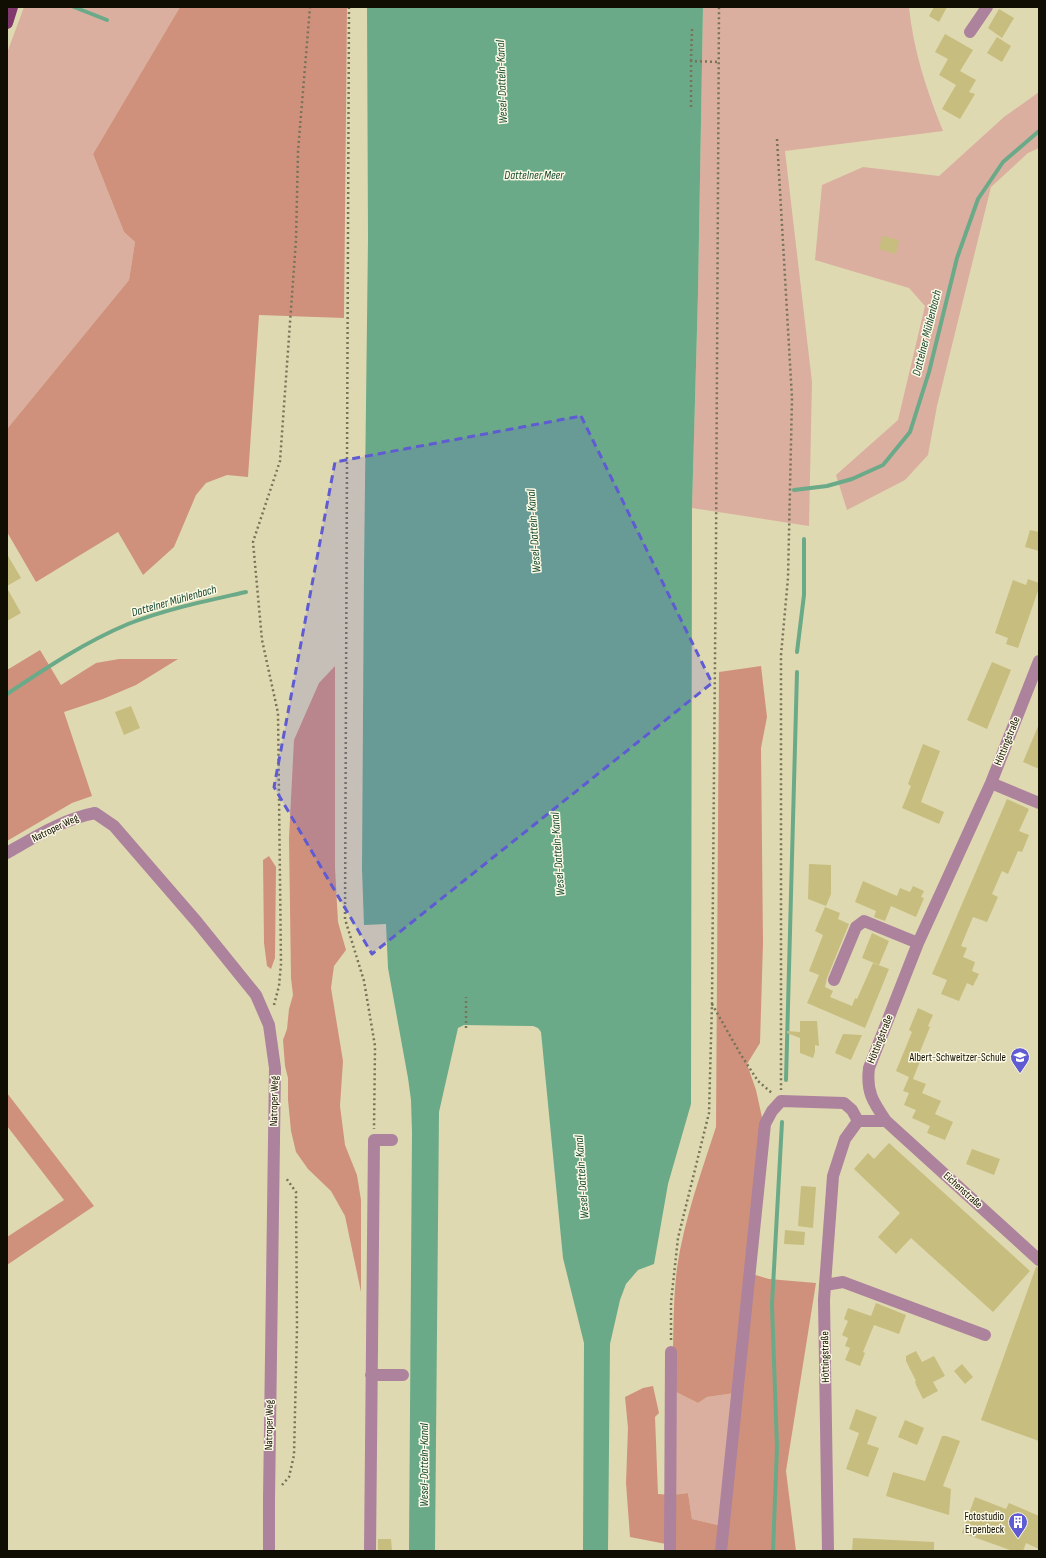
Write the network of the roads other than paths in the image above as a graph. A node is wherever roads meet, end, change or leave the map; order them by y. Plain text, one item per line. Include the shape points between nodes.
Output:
1 (12, 7) edge
2 (987, 7) edge
3 (7, 23) edge
4 (970, 32) dead end
5 (1039, 661) edge
6 (990, 783) junction
7 (1039, 803) edge
8 (7, 853) edge
9 (918, 943) junction
10 (834, 980) dead end
11 (858, 1121) junction
12 (886, 1121) junction
13 (392, 1140) dead end
14 (1039, 1260) edge
15 (825, 1285) junction
16 (985, 1335) dead end
17 (671, 1352) road end
18 (371, 1375) junction
19 (403, 1375) dead end
20 (269, 1551) edge
21 (370, 1551) edge
22 (670, 1551) edge
23 (721, 1551) edge
24 (828, 1551) edge

1 - 3 main road
2 - 4 street
5 - 6 street, Höttingstraße
6 - 7 street
6 - 9 street, Höttingstraße
8 - 20 street, Natroper Weg via 78,816 95,813 114,826 197,922 256,995 269,1025 275,1068
9 - 10 street via 864,922 856,928
9 - 12 street, Höttingstraße via 869,1068 867,1083 874,1104
11 - 12 street
11 - 15 street, Höttingstraße via 845,1139 833,1176
11 - 23 street via 852,1110 844,1103 781,1100 766,1124
12 - 14 street, Eichenstraße
13 - 18 street via 374,1140
15 - 16 street via 843,1282
15 - 24 street, Höttingstraße
17 - 22 street
18 - 19 street
18 - 21 street

